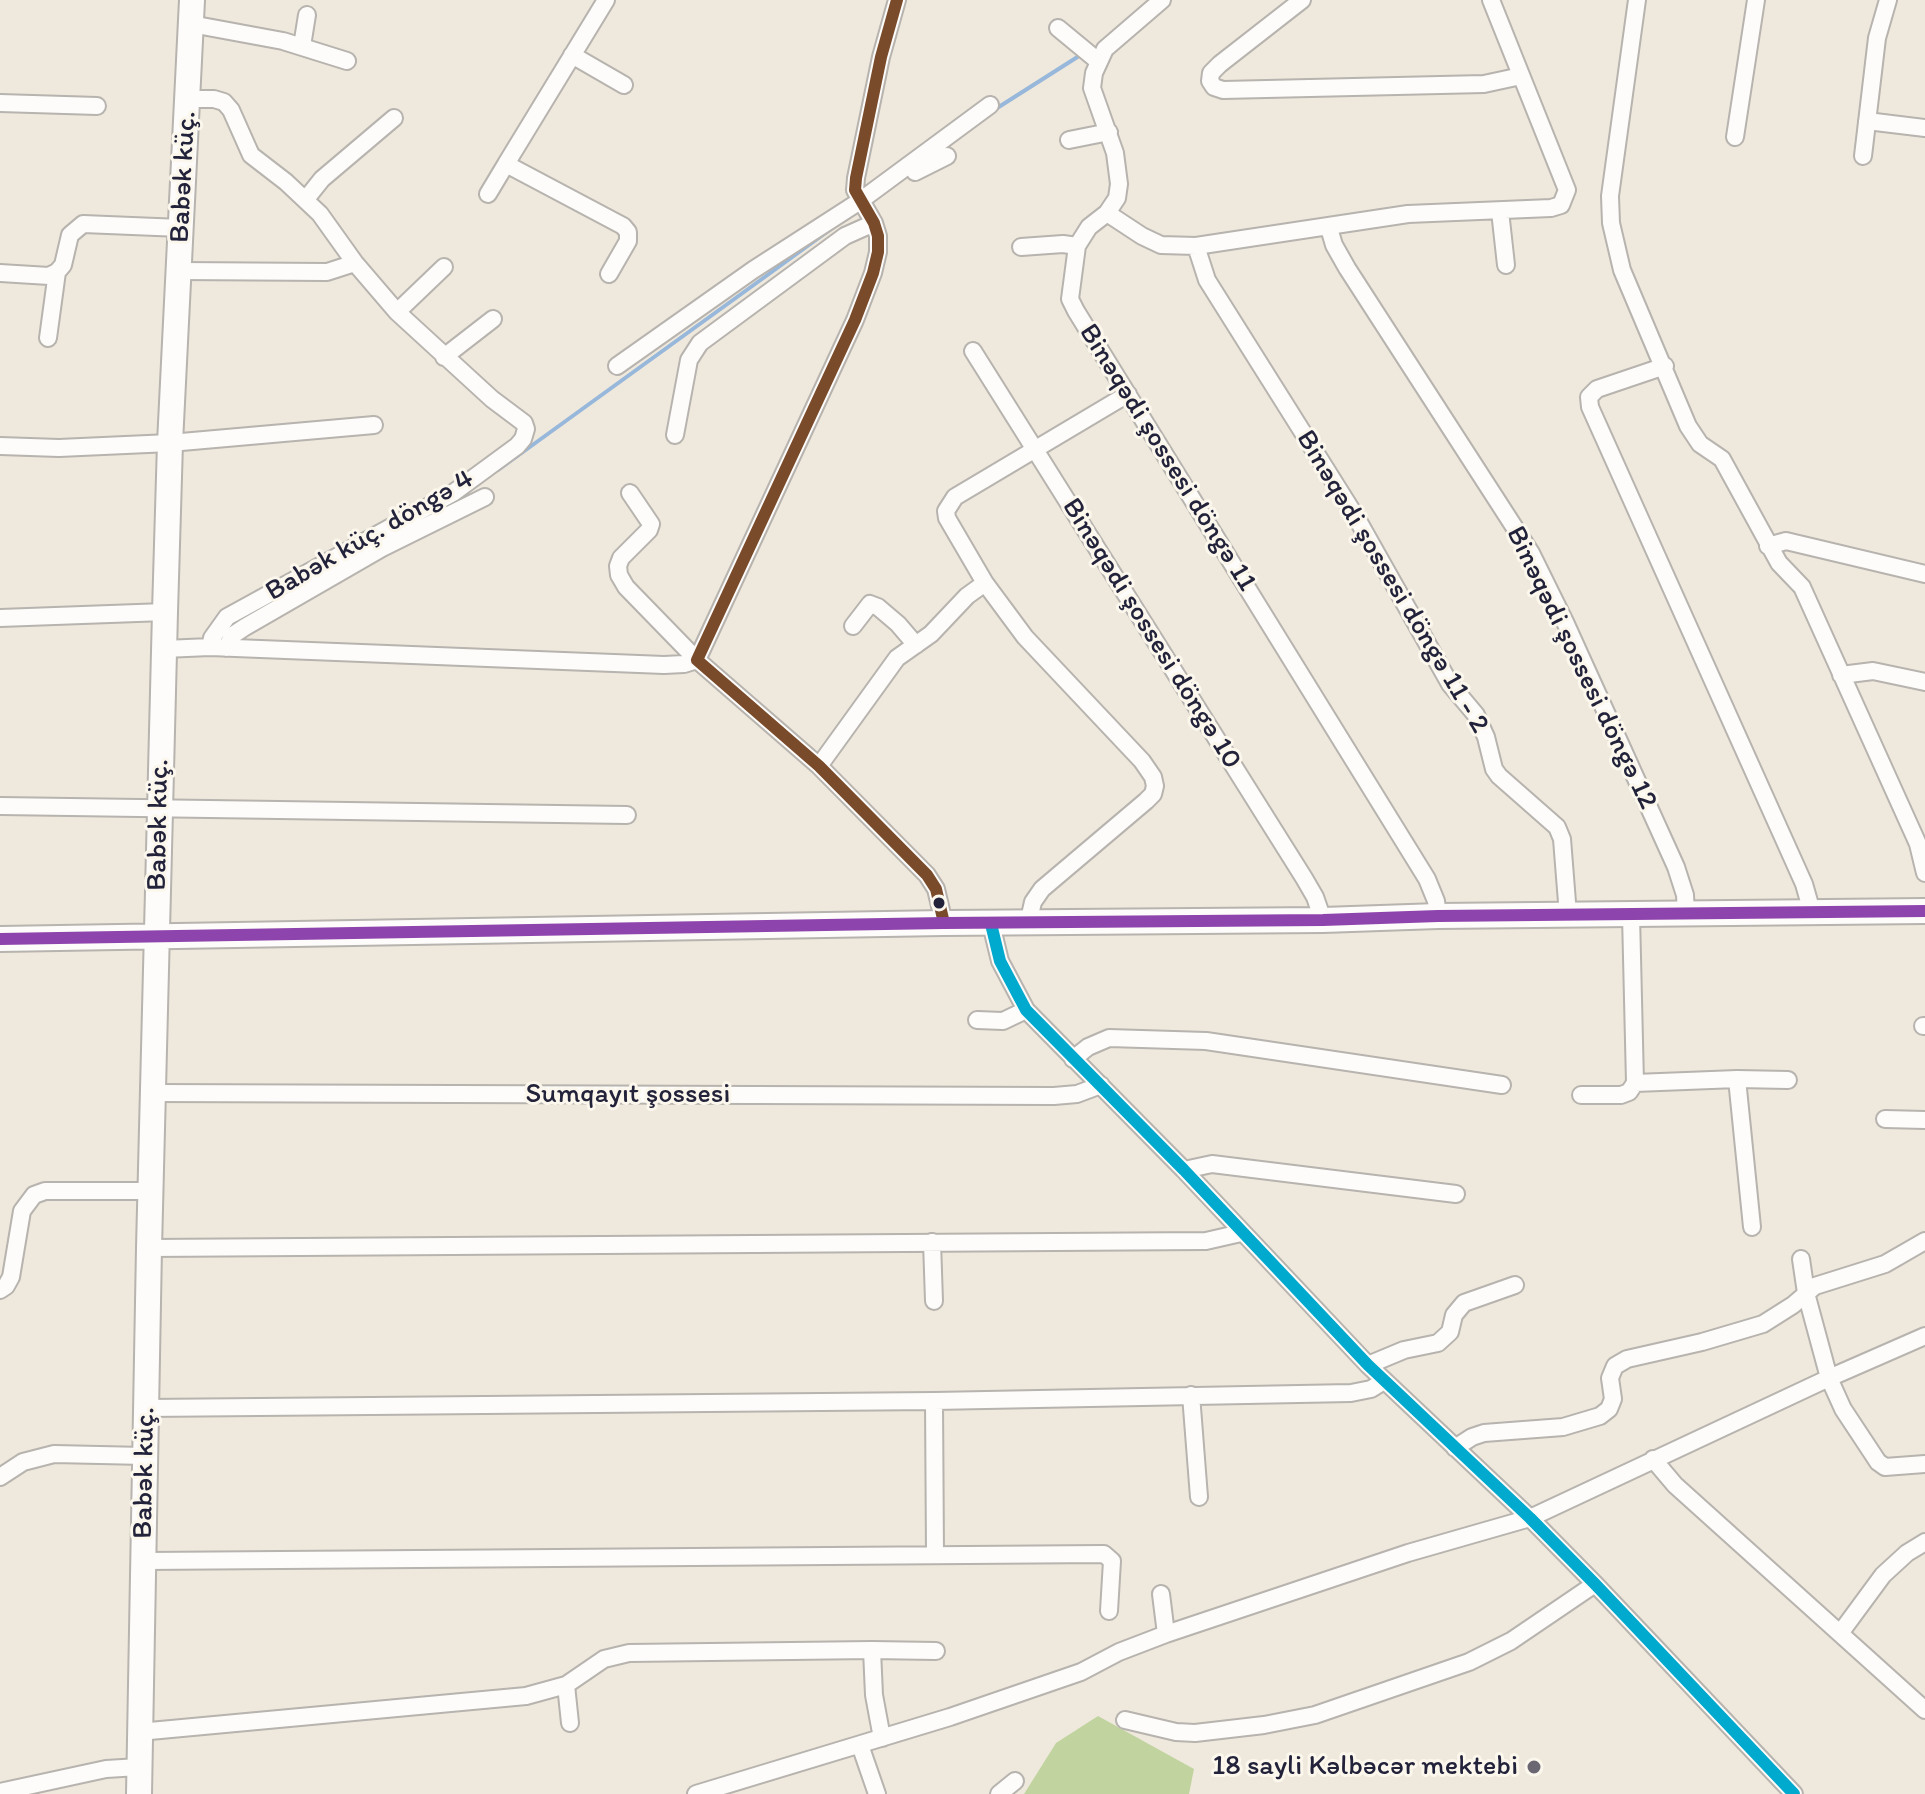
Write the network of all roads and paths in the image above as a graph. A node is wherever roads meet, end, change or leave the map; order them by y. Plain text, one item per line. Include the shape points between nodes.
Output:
1 (606, 0) edge
2 (897, 0) edge
3 (1162, 0) edge
4 (1302, 0) edge
5 (1491, 0) edge
6 (1637, 0) edge
7 (1756, 0) edge
8 (1888, 0) edge
9 (192, 12) edge
10 (307, 15) dead end
11 (1058, 28) dead end
12 (302, 46) junction
13 (572, 55) junction
14 (347, 61) dead end
15 (1098, 61) junction
16 (1521, 76) junction
17 (624, 85) dead end
18 (188, 99) junction
19 (0, 103) edge
20 (990, 105) dead end
21 (97, 106) dead end
22 (394, 118) dead end
23 (1867, 121) junction
24 (1925, 128) edge
25 (1109, 132) junction
26 (1735, 137) dead end
27 (1069, 140) dead end
28 (947, 156) dead end
29 (1863, 156) dead end
30 (506, 164) junction
31 (488, 194) dead end
32 (306, 199) junction
33 (866, 211) junction
34 (1500, 211) junction
35 (1107, 213) junction
36 (181, 228) junction
37 (1329, 228) junction
38 (1077, 246) junction
39 (1196, 246) junction
40 (1021, 247) dead end
41 (355, 263) junction
42 (1506, 265) dead end
43 (444, 267) dead end
44 (179, 271) junction
45 (57, 272) junction
46 (0, 273) edge
47 (609, 274) dead end
48 (397, 312) junction
49 (493, 319) dead end
50 (48, 338) dead end
51 (973, 351) dead end
52 (444, 357) junction
53 (617, 366) dead end
54 (1665, 366) junction
55 (1128, 394) junction
56 (374, 425) dead end
57 (675, 435) dead end
58 (170, 443) junction
59 (1, 450) edge
60 (1035, 451) junction
61 (630, 493) dead end
62 (485, 497) dead end
63 (1768, 546) junction
64 (1925, 574) edge
65 (985, 583) junction
66 (165, 612) junction
67 (0, 618) edge
68 (853, 626) dead end
69 (916, 645) junction
70 (218, 648) junction
71 (164, 649) junction
72 (697, 660) junction
73 (1841, 675) junction
74 (1925, 682) edge
75 (819, 766) junction
76 (0, 806) edge
77 (159, 808) junction
78 (627, 815) dead end
79 (1925, 873) edge
80 (1925, 911) edge
81 (1812, 912) junction
82 (1686, 914) junction
83 (1568, 915) junction
84 (1631, 915) junction
85 (1438, 916) junction
86 (1323, 920) junction
87 (944, 923) junction
88 (991, 924) junction
89 (1028, 924) junction
90 (157, 936) junction
91 (0, 939) edge
92 (1026, 1010) junction
93 (977, 1020) dead end
94 (1073, 1059) junction
95 (1737, 1079) junction
96 (1788, 1080) dead end
97 (1635, 1083) junction
98 (1101, 1085) junction
99 (1502, 1085) dead end
100 (154, 1093) junction
101 (1581, 1095) dead end
102 (1885, 1119) dead end
103 (1925, 1120) edge
104 (1184, 1170) junction
105 (151, 1191) junction
106 (1456, 1194) dead end
107 (1752, 1227) dead end
108 (1241, 1233) junction
109 (1925, 1241) edge
110 (932, 1242) junction
111 (149, 1248) junction
112 (1801, 1259) dead end
113 (1515, 1285) dead end
114 (0, 1290) edge
115 (1806, 1293) junction
116 (934, 1301) dead end
117 (1925, 1336) edge
118 (1368, 1365) junction
119 (1829, 1378) junction
120 (1384, 1381) junction
121 (1191, 1395) junction
122 (934, 1401) junction
123 (146, 1408) junction
124 (1455, 1448) junction
125 (145, 1456) junction
126 (1653, 1459) junction
127 (1925, 1464) edge
128 (0, 1477) edge
129 (1199, 1497) dead end
130 (1530, 1518) junction
131 (1925, 1542) edge
132 (935, 1555) junction
133 (144, 1561) junction
134 (1595, 1584) junction
135 (1161, 1594) dead end
136 (1109, 1611) dead end
137 (1841, 1632) junction
138 (1166, 1634) junction
139 (872, 1650) junction
140 (936, 1651) dead end
141 (566, 1685) junction
142 (1925, 1710) edge
143 (1125, 1720) dead end
144 (570, 1723) dead end
145 (139, 1732) junction
146 (882, 1738) junction
147 (860, 1745) junction
148 (139, 1767) junction
149 (1015, 1781) dead end
150 (0, 1792) edge
151 (139, 1794) edge
152 (696, 1794) edge
153 (877, 1794) edge
154 (999, 1794) edge
155 (1794, 1794) edge

1 - 13 street
2 - 33 street via 856,178 855,190
3 - 15 street
4 - 16 street via 1220,64 1211,73 1214,87 1484,84
5 - 16 street
6 - 54 street via 1610,196 1611,223 1622,270
7 - 26 street
8 - 23 street via 1877,38
9 - 12 street
9 - 18 street, Babək küç.
10 - 12 street
11 - 15 street
12 - 14 street
13 - 17 street
13 - 30 street
15 - 25 street via 1092,88
16 - 34 street via 1567,190 1561,205
18 - 32 street, Babək küç. döngə 4 via 224,102 251,155
18 - 36 street, Babək küç.
19 - 21 street
20 - 33 street
22 - 32 street
23 - 24 street
23 - 29 street
25 - 27 street
25 - 35 street via 1119,184
28 - 33 street via 910,175
30 - 31 street
30 - 47 street via 623,226 628,241
32 - 41 street, Babək küç. döngə 4
33 - 53 street via 753,270
33 - 57 street via 845,236 700,343 689,360
33 - 72 street via 878,236 878,252 855,320
34 - 37 street via 1408,214
34 - 42 street
35 - 38 street
35 - 39 street via 1161,245
36 - 44 street, Babək küç.
36 - 45 street via 83,224 70,235
37 - 39 street
37 - 82 street, Binəqədi şossesi döngə 12 via 1347,268 1531,553 1676,867
38 - 40 street
38 - 55 street, Binəqədi şossesi döngə 11 via 1070,299
39 - 83 street, Binəqədi şossesi döngə 11 - 2 via 1207,280 1356,517 1450,684 1482,727 1499,776 1557,827
41 - 44 street via 327,272
41 - 48 street, Babək küç. döngə 4
43 - 48 street
44 - 58 street, Babək küç.
45 - 46 street
45 - 50 street
48 - 52 street, Babək küç. döngə 4
49 - 52 street
51 - 60 street, Binəqədi şossesi döngə 10
52 - 70 street, Babək küç. döngə 4 via 524,423 523,439 436,503 227,617 212,638
54 - 63 street via 1688,426 1700,444 1722,459
54 - 81 street via 1597,389 1589,397 1590,407
55 - 60 street
55 - 85 street, Binəqədi şossesi döngə 11 via 1427,879
56 - 58 street
58 - 59 street
58 - 66 street, Babək küç.
60 - 65 street via 955,497 946,511
60 - 86 street, Binəqədi şossesi döngə 10 via 1304,878
61 - 72 street via 651,524 621,558 619,575
62 - 70 street via 382,548
63 - 64 street via 1786,541
63 - 73 street via 1802,587
65 - 69 street
65 - 89 street via 1025,637 1142,761 1155,786 1146,801 1042,889
66 - 67 street
66 - 71 street, Babək küç.
68 - 69 street via 870,604
69 - 75 street via 879,680
70 - 71 street
70 - 72 street via 664,665
71 - 77 street, Babək küç.
72 - 75 street
73 - 74 street via 1873,671
73 - 79 street via 1918,844
75 - 87 street via 927,875
76 - 77 street
77 - 78 street
77 - 90 street, Babək küç.
80 - 81 street
81 - 82 street
82 - 84 street
83 - 84 street
83 - 85 street
84 - 97 street
85 - 86 street
86 - 89 street
87 - 88 street
87 - 90 street
88 - 89 street
88 - 92 street via 1000,961
90 - 91 street
90 - 100 street, Babək küç.
92 - 93 street via 1003,1021
92 - 94 street
94 - 98 street
94 - 99 street via 1109,1038 1206,1041
95 - 96 street
95 - 97 street
95 - 107 street
97 - 101 street via 1621,1095
98 - 100 street, Sumqayıt şossesi via 1054,1096
98 - 104 street
100 - 105 street, Babək küç.
102 - 103 street
104 - 106 street via 1212,1164
104 - 108 street
105 - 111 street, Babək küç.
105 - 114 street via 34,1195 22,1211 11,1277
108 - 110 street via 1206,1241
108 - 118 street
109 - 115 street via 1885,1264
110 - 111 street
110 - 116 street
111 - 123 street, Babək küç.
112 - 115 street
113 - 118 street via 1464,1303 1450,1332 1438,1343
115 - 119 street
115 - 124 street via 1763,1324 1615,1366 1610,1378 1613,1399 1600,1416 1563,1427 1484,1433
117 - 119 street
118 - 120 street
119 - 126 street
119 - 127 street via 1878,1462 1885,1467
120 - 121 street via 1351,1393
120 - 124 street
121 - 122 street
121 - 129 street
122 - 123 street
122 - 132 street
123 - 125 street, Babək küç.
124 - 130 street
125 - 128 street via 54,1454 23,1462
125 - 133 street, Babək küç.
126 - 130 street
126 - 137 street via 1675,1485
130 - 134 street
130 - 138 street
131 - 137 street via 1883,1575
132 - 133 street
132 - 136 street via 1104,1554 1112,1561
133 - 145 street, Babək küç.
134 - 143 street via 1511,1641 1469,1662 1315,1715 1195,1733
134 - 155 street
135 - 138 street
137 - 142 street
138 - 146 street via 1081,1672
139 - 140 street
139 - 141 street via 629,1653 604,1659
139 - 146 street
141 - 144 street
141 - 145 street via 526,1696
145 - 148 street, Babək küç.
146 - 147 street
147 - 152 street
147 - 153 street
148 - 150 street
148 - 151 street, Babək küç.
149 - 154 street

